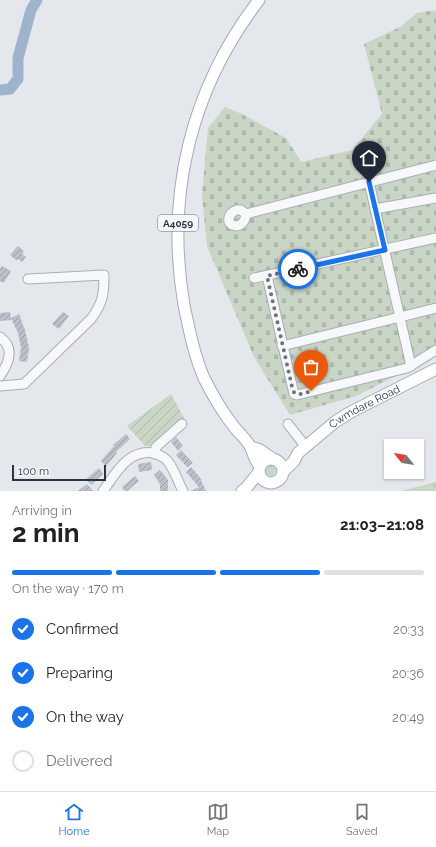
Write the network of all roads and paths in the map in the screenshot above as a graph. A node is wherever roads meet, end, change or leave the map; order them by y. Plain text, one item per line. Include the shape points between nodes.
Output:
1 (259, 0) edge
2 (436, 165) edge
3 (369, 182) junction
4 (436, 198) edge
5 (375, 209) junction
6 (246, 214) dead end
7 (436, 238) edge
8 (385, 250) junction
9 (267, 276) junction
10 (254, 278) dead end
11 (28, 279) dead end
12 (436, 308) edge
13 (400, 316) junction
14 (0, 337) edge
15 (282, 346) junction
16 (436, 350) edge
17 (411, 366) junction
18 (436, 369) edge
19 (0, 376) edge
20 (0, 386) edge
21 (182, 424) dead end
22 (288, 424) dead end
23 (251, 447) junction
24 (302, 450) junction
25 (154, 454) junction
26 (275, 460) junction
27 (259, 469) junction
28 (283, 472) junction
29 (267, 483) junction
30 (245, 489) edge
31 (103, 491) edge
32 (183, 491) edge

1 - 23 main road, A4059 via 232,39 203,96 184,163 178,229 181,286 196,354 219,406 232,426
2 - 3 street
3 - 5 street
3 - 6 street
4 - 5 street
5 - 8 street
7 - 8 street
8 - 9 street
8 - 13 street
9 - 10 street
9 - 15 street
11 - 20 street via 104,275 104,292 99,309 91,319 24,384
12 - 13 street
13 - 15 street
13 - 17 street
14 - 19 street via 8,345 9,359
15 - 17 street via 293,391 297,395
16 - 17 street
18 - 24 main road, Cwmdare Road via 349,413
21 - 25 street via 156,447
22 - 24 street
23 - 26 main road, A4059
23 - 27 main road, A4059
24 - 26 main road, Cwmdare Road
24 - 28 main road, Cwmdare Road
25 - 31 street via 134,454
25 - 32 street via 159,454 168,462
26 - 27 main road via 266,460
26 - 28 main road via 282,466
27 - 29 main road via 262,479
27 - 30 main road
28 - 29 main road via 278,481
29 - 30 main road

